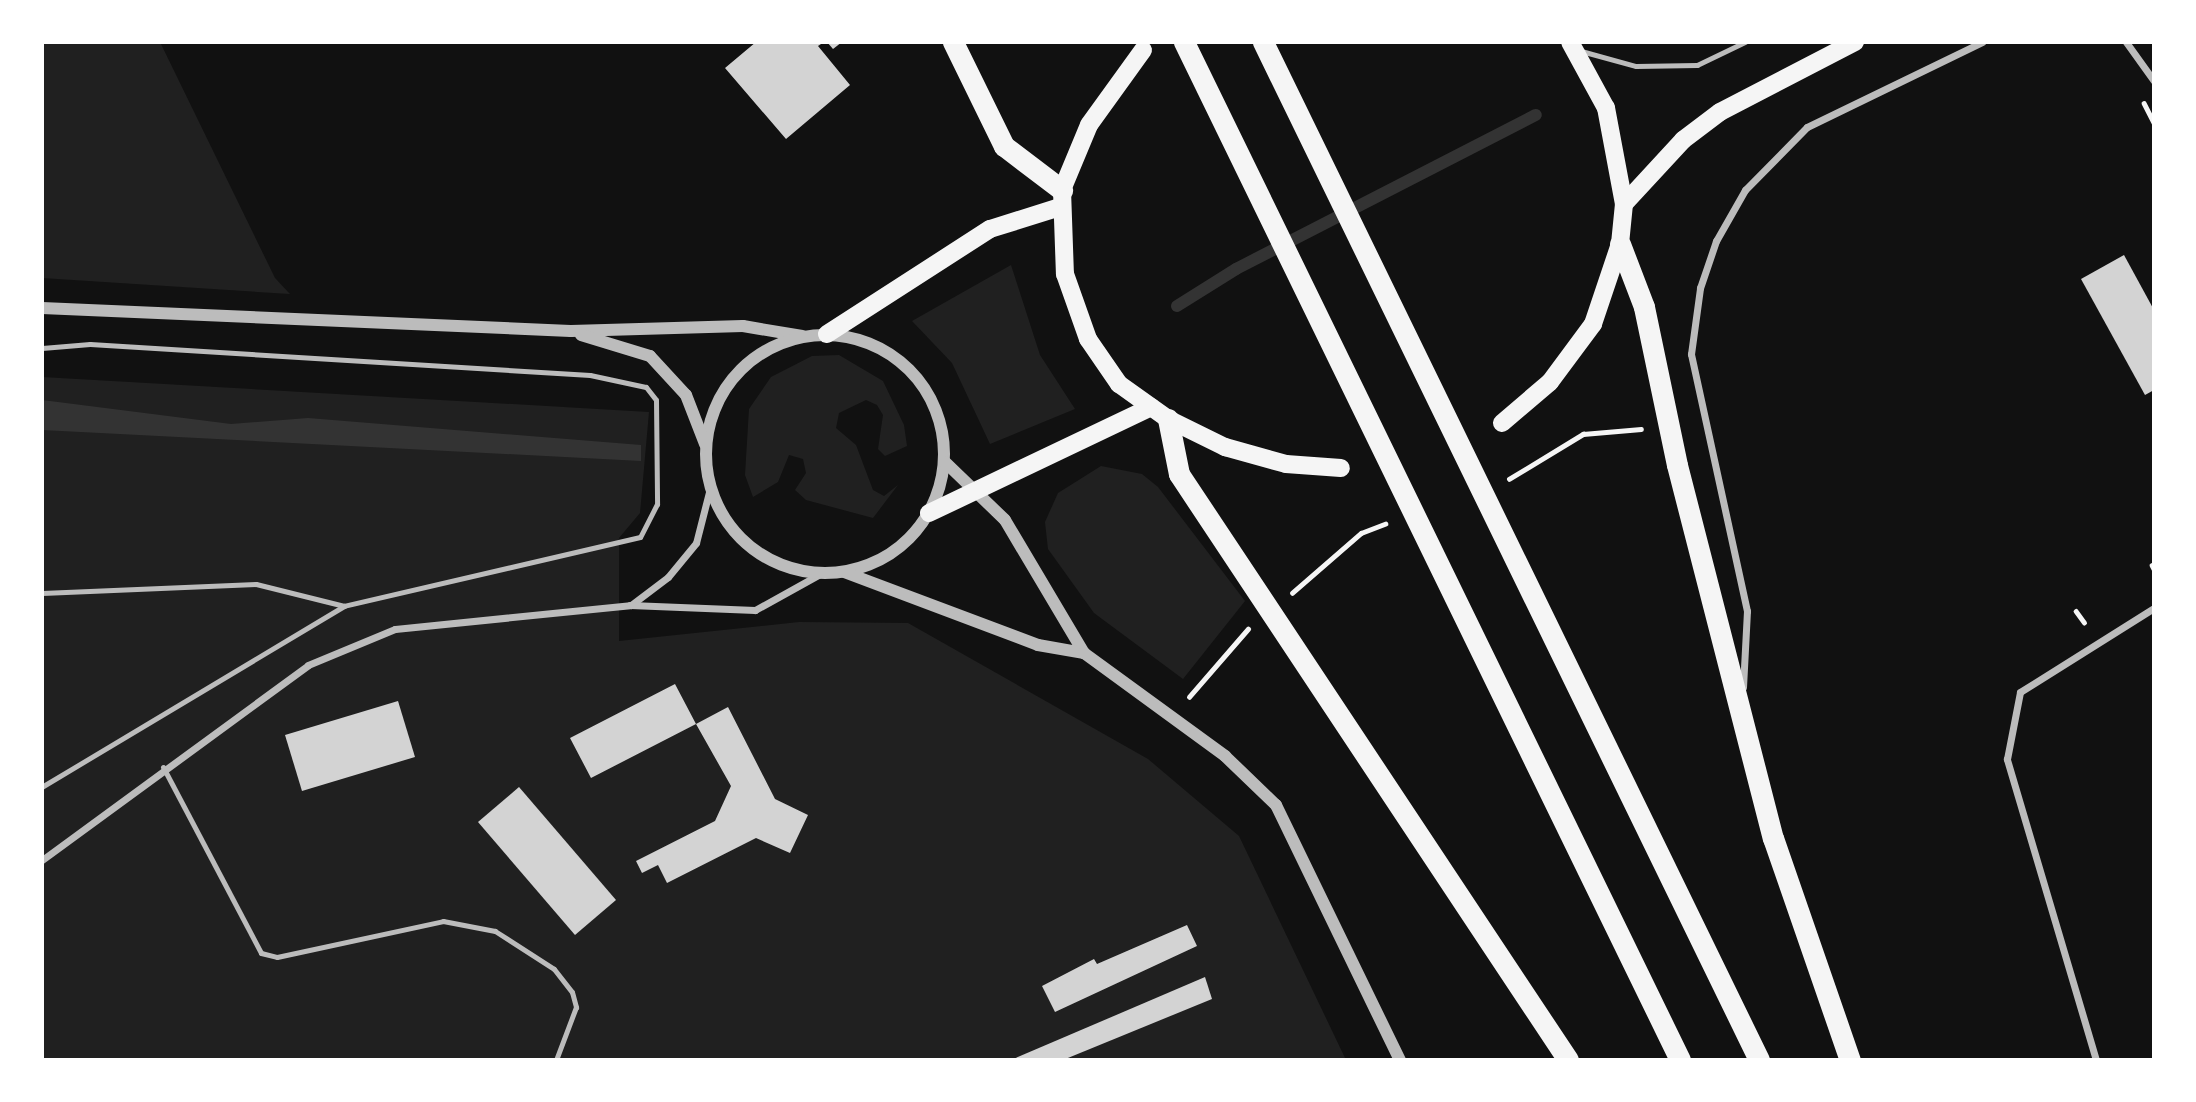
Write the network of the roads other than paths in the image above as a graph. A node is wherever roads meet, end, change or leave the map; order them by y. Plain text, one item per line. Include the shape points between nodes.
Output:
1 (953, 42) edge
2 (1184, 42) edge
3 (1263, 42) edge
4 (1745, 42) edge
5 (1855, 42) edge
6 (1982, 42) edge
7 (2126, 42) edge
8 (1573, 46) edge
9 (1143, 50) dead end
10 (2154, 81) edge
11 (1061, 198) junction
12 (1624, 204) junction
13 (1620, 244) junction
14 (42, 308) edge
15 (570, 331) junction
16 (827, 334) junction
17 (802, 336) junction
18 (42, 348) edge
19 (1160, 413) junction
20 (1502, 423) dead end
21 (705, 446) junction
22 (945, 462) junction
23 (1341, 468) dead end
24 (710, 488) junction
25 (979, 492) junction
26 (929, 513) junction
27 (844, 572) junction
28 (820, 574) junction
29 (42, 593) edge
30 (630, 605) junction
31 (344, 606) junction
32 (2154, 608) edge
33 (1084, 653) junction
34 (1741, 715) junction
35 (163, 767) junction
36 (42, 787) edge
37 (42, 860) edge
38 (556, 1060) edge
39 (1400, 1060) edge
40 (1568, 1060) edge
41 (1680, 1060) edge
42 (1759, 1060) edge
43 (1850, 1060) edge
44 (2096, 1060) edge

1 - 11 highway via 1004,146
2 - 41 highway
3 - 42 highway
4 - 8 lane via 1697,65 1636,66
5 - 12 main road via 1720,112 1683,140
6 - 34 street via 1807,127 1745,190 1716,242 1700,288 1691,354 1746,611
7 - 10 street
8 - 12 main road via 1606,108
9 - 11 main road via 1089,125
11 - 16 main road via 990,229
11 - 19 main road via 1065,274 1088,339 1119,383
12 - 13 main road
13 - 20 main road via 1592,324 1550,382
13 - 34 highway via 1644,307
14 - 15 street
15 - 17 street via 743,326
15 - 21 street via 650,356 686,395
16 - 17 street
16 - 22 street via 866,341 900,359 926,388 941,424
17 - 21 street via 765,349 735,374 714,408
18 - 31 lane via 90,344 590,376 646,387 656,400 657,504 640,537
19 - 23 main road via 1225,447 1286,464
19 - 25 main road
19 - 40 highway via 1179,474
21 - 24 street
22 - 25 street
22 - 26 street
24 - 28 street via 726,522 751,549 784,567
24 - 30 street via 696,543 668,577
25 - 26 main road
25 - 33 street via 1004,520
26 - 27 street via 907,541 878,562
27 - 28 street
27 - 33 street via 1038,645
28 - 30 street via 755,610
29 - 31 lane via 256,584
30 - 35 street via 395,629 308,665
31 - 36 lane
32 - 44 street via 2020,692 2007,759
33 - 39 street via 1172,716 1276,805
34 - 43 highway via 1773,838
35 - 37 street
35 - 38 lane via 261,953 300,953 443,921 495,931 555,969 572,992 576,1007

